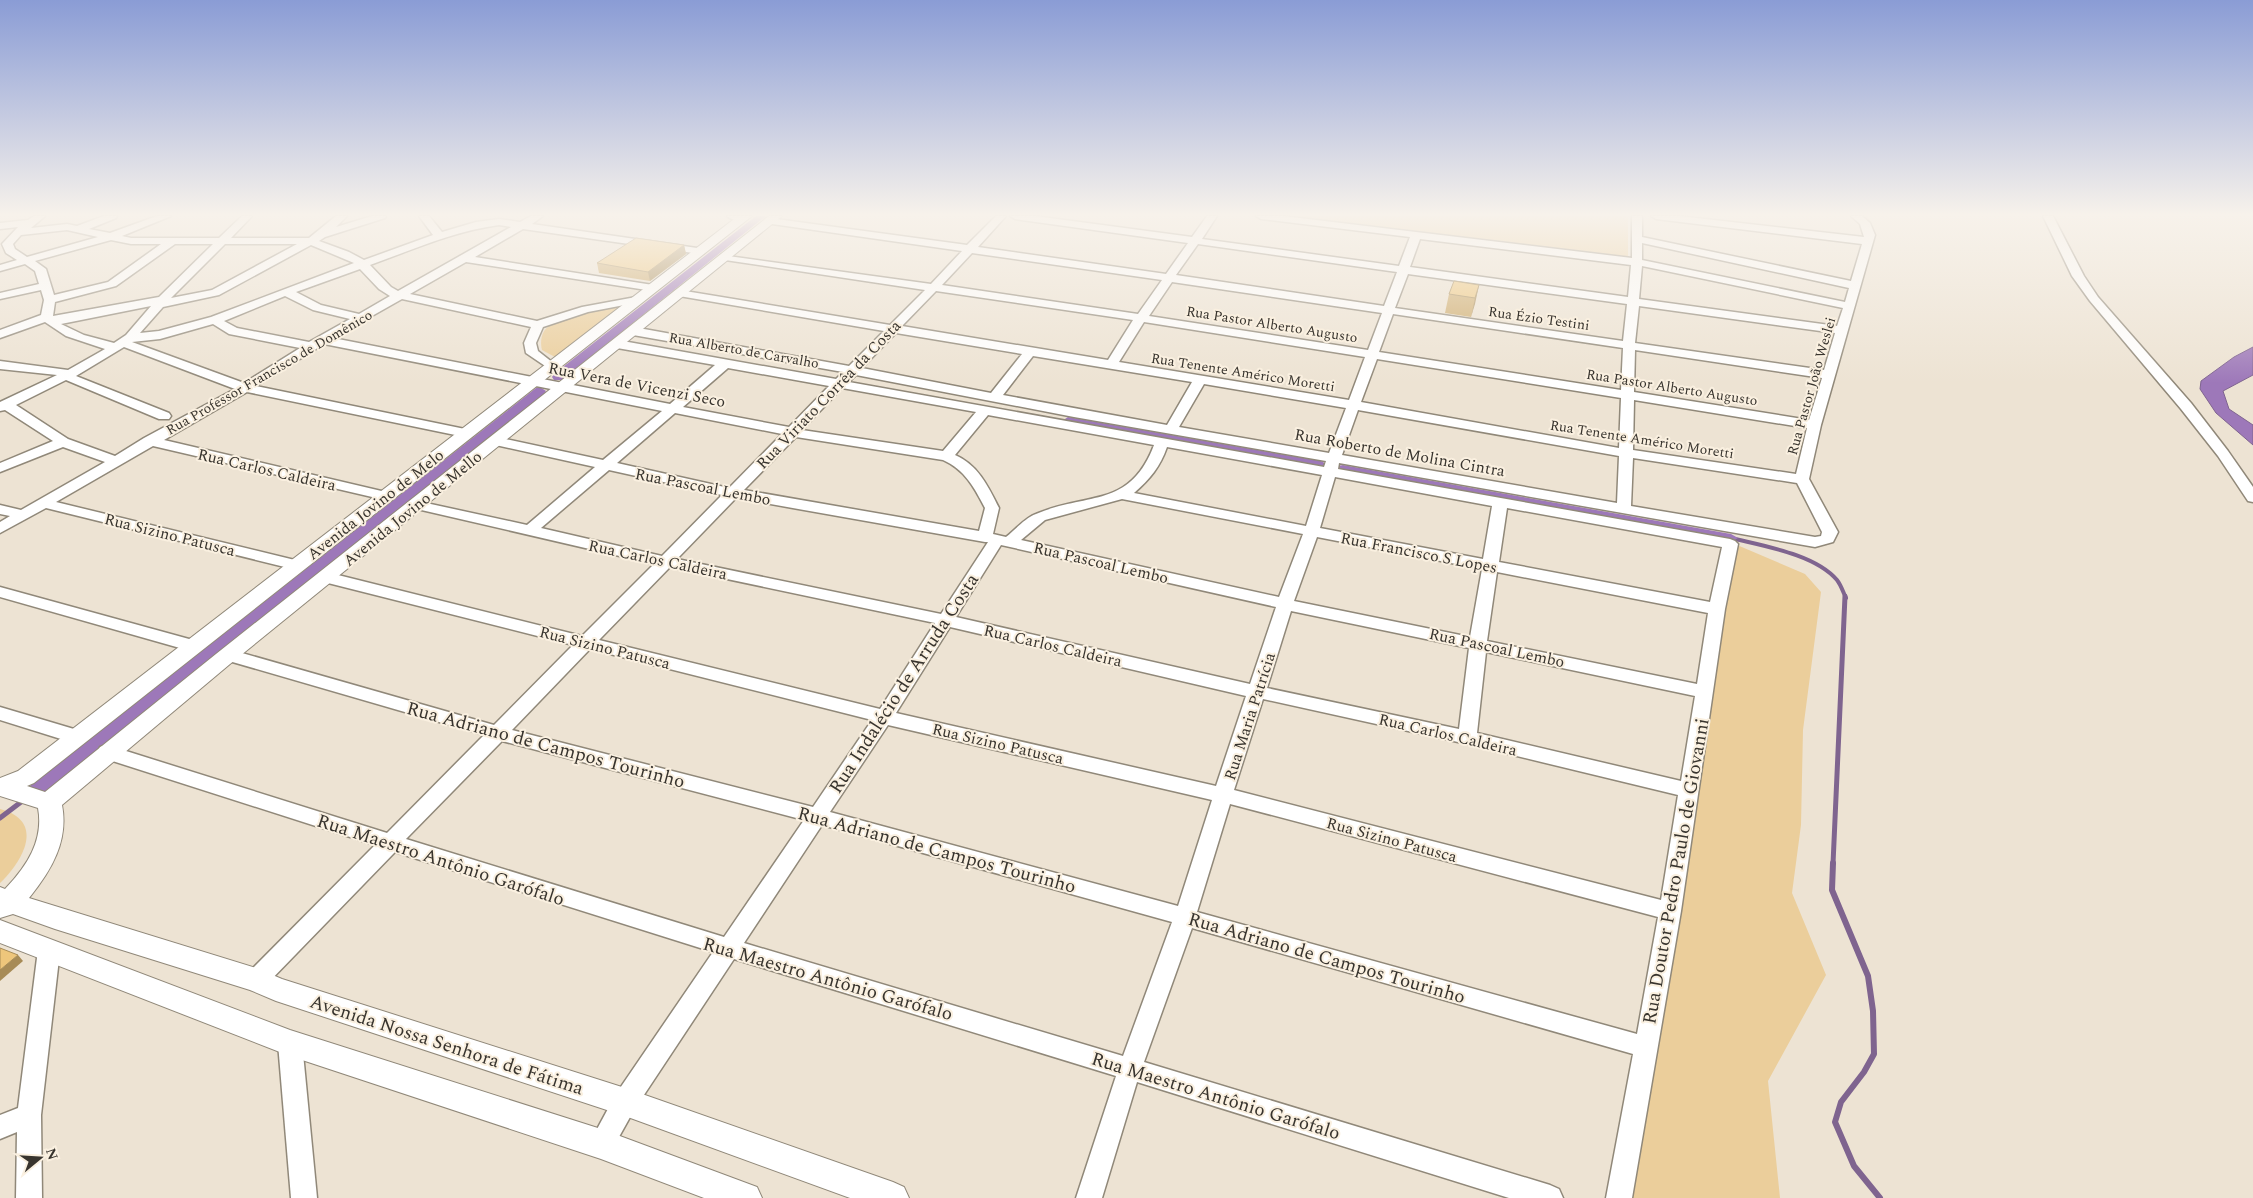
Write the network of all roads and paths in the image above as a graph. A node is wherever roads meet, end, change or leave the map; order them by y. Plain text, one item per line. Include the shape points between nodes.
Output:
1 (1403, 271) edge
2 (41, 272) edge
3 (129, 272) edge
4 (191, 272) edge
5 (254, 272) edge
6 (341, 272) edge
7 (369, 272) edge
8 (439, 272) edge
9 (551, 272) edge
10 (673, 272) edge
11 (706, 272) edge
12 (829, 272) edge
13 (948, 272) edge
14 (1135, 272) edge
15 (1174, 272) edge
16 (1410, 272) edge
17 (1636, 272) edge
18 (1685, 272) edge
19 (1791, 272) edge
20 (1860, 272) edge
21 (2076, 272) edge
22 (2078, 276) joint
23 (1170, 277) junction
24 (46, 286) junction
25 (1856, 286) junction
26 (934, 287) junction
27 (653, 288) junction
28 (286, 292) junction
29 (679, 293) junction
30 (0, 296) edge
31 (400, 296) junction
32 (50, 300) junction
33 (636, 300) junction
34 (161, 302) junction
35 (1633, 302) junction
36 (1849, 306) junction
37 (1388, 311) junction
38 (361, 318) junction
39 (1141, 318) junction
40 (49, 320) junction
41 (215, 320) junction
42 (538, 324) junction
43 (892, 328) junction
44 (1841, 330) junction
45 (632, 331) junction
46 (0, 334) edge
47 (122, 343) junction
48 (317, 343) junction
49 (617, 344) junction
50 (1629, 346) junction
51 (1030, 351) junction
52 (1373, 355) junction
53 (726, 363) junction
54 (0, 365) edge
55 (1111, 365) junction
56 (552, 366) junction
57 (851, 370) junction
58 (1829, 375) junction
59 (66, 376) junction
60 (533, 380) junction
61 (1200, 380) junction
62 (839, 384) junction
63 (245, 388) junction
64 (562, 388) junction
65 (1628, 395) junction
66 (994, 398) junction
67 (3, 405) edge
68 (1353, 405) junction
69 (672, 409) junction
70 (984, 411) junction
71 (164, 416) dead end
72 (1814, 425) junction
73 (1171, 429) junction
74 (791, 432) junction
75 (465, 433) junction
76 (149, 441) junction
77 (496, 441) junction
78 (63, 442) junction
79 (1162, 442) junction
80 (1625, 453) junction
81 (946, 456) junction
82 (115, 462) junction
83 (1332, 465) junction
84 (604, 466) junction
85 (0, 468) edge
86 (1802, 479) junction
87 (733, 493) junction
88 (1122, 495) junction
89 (385, 496) junction
90 (2253, 498) edge
91 (43, 503) junction
92 (1500, 503) junction
93 (417, 504) junction
94 (992, 508) joint
95 (1624, 508) junction
96 (0, 509) edge
97 (22, 515) junction
98 (0, 528) edge
99 (529, 531) junction
100 (1312, 531) junction
101 (997, 539) junction
102 (1801, 540) joint
103 (1730, 544) joint
104 (664, 561) junction
105 (297, 565) junction
106 (1492, 566) junction
107 (326, 577) junction
108 (0, 592) edge
109 (1285, 604) junction
110 (1717, 610) junction
111 (945, 620) junction
112 (586, 642) junction
113 (1478, 643) junction
114 (194, 646) junction
115 (228, 655) junction
116 (1257, 692) junction
117 (1705, 692) junction
118 (0, 713) edge
119 (884, 717) junction
120 (498, 732) junction
121 (77, 737) junction
122 (1466, 737) junction
123 (107, 752) junction
124 (6, 789) edge
125 (1689, 790) junction
126 (1223, 795) junction
127 (44, 800) junction
128 (816, 816) junction
129 (391, 844) junction
130 (3, 903) edge
131 (1670, 911) junction
132 (1185, 917) junction
133 (0, 930) edge
134 (730, 949) junction
135 (49, 950) junction
136 (256, 980) junction
137 (290, 1043) junction
138 (1644, 1047) junction
139 (1130, 1068) junction
140 (625, 1102) junction
141 (29, 1115) junction
142 (0, 1127) edge
143 (601, 1144) junction
144 (706, 1192) edge
145 (29, 1198) edge
146 (304, 1198) edge
147 (746, 1198) edge
148 (892, 1198) edge
149 (1089, 1198) edge
150 (1550, 1198) edge
151 (1619, 1198) edge

1 - 37 street, Rua Maria Patrícia
2 - 24 street
3 - 32 street via 112,284
4 - 34 street
5 - 34 street via 215,293
6 - 28 street
7 - 31 street via 384,288
8 - 31 street, Rua Professor Francisco de Domênico
9 - 27 street
10 - 27 main road, Avenida Jovino de Melo
11 - 29 main road, Avenida Jovino de Mello
12 - 26 street, Rua Pastor Alberto Augusto
13 - 26 street, Rua Viriato Corrêa da Costa
14 - 23 street, Rua Ézio Testini
15 - 23 street
16 - 35 street
17 - 35 street
18 - 36 street
19 - 25 street
20 - 25 street, Rua Pastor João Weslei
21 - 22 street
22 - 90 street via 2099,306 2157,370 2224,454
23 - 37 street, Rua Ézio Testini
23 - 39 street
24 - 30 street
24 - 32 street
25 - 36 street, Rua Pastor João Weslei
26 - 39 street, Rua Pastor Alberto Augusto
26 - 43 street, Rua Viriato Corrêa da Costa
27 - 33 main road, Avenida Jovino de Melo
28 - 38 street via 317,308
28 - 41 street
29 - 43 street, Rua Tenente Américo Moretti
29 - 45 main road, Avenida Jovino de Mello
31 - 38 street, Rua Professor Francisco de Domênico
31 - 42 street
32 - 40 street
33 - 42 street via 579,311
33 - 56 main road, Avenida Jovino de Melo
34 - 40 street
34 - 47 street
35 - 44 street
35 - 50 street
36 - 44 street, Rua Pastor João Weslei
37 - 50 street, Rua Ézio Testini
37 - 52 street, Rua Maria Patrícia
38 - 48 street, Rua Professor Francisco de Domênico
39 - 52 street, Rua Pastor Alberto Augusto
39 - 55 street
40 - 46 street
40 - 47 street via 90,341
41 - 47 street
41 - 48 street, Rua Vera de Vicenzi Seco via 233,331
42 - 56 street via 530,343 532,353
43 - 51 street, Rua Tenente Américo Moretti
43 - 57 street, Rua Viriato Corrêa da Costa
44 - 58 street, Rua Pastor João Weslei
45 - 49 main road, Avenida Jovino de Mello
45 - 57 street, Rua Alberto de Carvalho
47 - 59 street
47 - 63 street
48 - 60 street, Rua Vera de Vicenzi Seco
48 - 63 street, Rua Professor Francisco de Domênico
49 - 53 street, Rua Alberto de Carvalho
49 - 64 main road, Avenida Jovino de Mello
50 - 58 street, Rua Ézio Testini
50 - 65 street
51 - 55 street, Rua Tenente Américo Moretti
51 - 66 street
52 - 65 street, Rua Pastor Alberto Augusto
52 - 68 street, Rua Maria Patrícia
53 - 62 street, Rua Alberto de Carvalho
53 - 69 street
54 - 59 street via 63,372
55 - 61 street, Rua Tenente Américo Moretti
56 - 60 main road, Avenida Jovino de Melo
57 - 62 street, Rua Viriato Corrêa da Costa
57 - 66 street, Rua Alberto de Carvalho
58 - 72 street, Rua Pastor João Weslei
59 - 67 street
59 - 71 street
60 - 64 street, Rua Vera de Vicenzi Seco
60 - 75 main road, Avenida Jovino de Melo
61 - 68 street, Rua Tenente Américo Moretti
61 - 73 street
62 - 70 street, Rua Alberto de Carvalho
62 - 74 street, Rua Viriato Corrêa da Costa
63 - 75 street
63 - 76 street, Rua Professor Francisco de Domênico
64 - 69 street, Rua Vera de Vicenzi Seco
64 - 77 main road, Avenida Jovino de Mello
65 - 72 street, Rua Pastor Alberto Augusto
65 - 80 street
66 - 73 street, Rua Roberto de Molina Cintra
67 - 78 street
68 - 80 street, Rua Tenente Américo Moretti
68 - 83 street, Rua Maria Patrícia
69 - 74 street, Rua Vera de Vicenzi Seco
69 - 84 street
70 - 79 street, Rua Roberto de Molina Cintra
70 - 81 street
72 - 86 street, Rua Pastor João Weslei
73 - 83 street, Rua Roberto de Molina Cintra
74 - 81 street, Rua Vera de Vicenzi Seco
74 - 87 street, Rua Viriato Corrêa da Costa
75 - 89 main road, Avenida Jovino de Melo
76 - 82 street, Rua Professor Francisco de Domênico
76 - 89 street, Rua Carlos Caldeira
77 - 84 street, Rua Pascoal Lembo
77 - 93 main road, Avenida Jovino de Mello
78 - 82 street
78 - 85 street
79 - 83 street, Rua Roberto de Molina Cintra
79 - 88 street via 1145,476
80 - 86 street, Rua Tenente Américo Moretti
80 - 95 street
81 - 94 street, Rua Vera de Vicenzi Seco via 960,461 970,470
82 - 91 street, Rua Professor Francisco de Domênico
83 - 92 street, Rua Roberto de Molina Cintra
83 - 95 street, Rua Roberto de Molina Cintra
83 - 100 street, Rua Maria Patrícia
84 - 87 street, Rua Pascoal Lembo
84 - 99 street
86 - 102 street, Rua Pastor João Weslei via 1830,532 1828,539 1823,541
87 - 101 street, Rua Pascoal Lembo
87 - 104 street, Rua Viriato Corrêa da Costa
88 - 100 street, Rua Francisco S Lopes
88 - 101 street, Rua Indalécio de Arruda Costa via 1040,517
89 - 105 main road, Avenida Jovino de Melo
91 - 97 street, Rua Professor Francisco de Domênico
91 - 105 street, Rua Sizino Patusca
92 - 103 street, Rua Roberto de Molina Cintra
92 - 106 street
93 - 99 street, Rua Carlos Caldeira
93 - 107 main road, Avenida Jovino de Mello
94 - 101 street, Rua Indalécio de Arruda Costa
95 - 102 street, Rua Roberto de Molina Cintra
96 - 97 street
97 - 98 street, Rua Professor Francisco de Domênico
99 - 104 street, Rua Carlos Caldeira
100 - 106 street, Rua Francisco S Lopes
100 - 109 street, Rua Maria Patrícia
101 - 109 street, Rua Pascoal Lembo
101 - 111 street, Rua Indalécio de Arruda Costa
103 - 110 street, Rua Doutor Pedro Paulo de Giovanni
104 - 111 street, Rua Carlos Caldeira
104 - 112 street, Rua Viriato Corrêa da Costa
105 - 114 main road, Avenida Jovino de Melo
106 - 110 street, Rua Francisco S Lopes
106 - 113 street
107 - 112 street, Rua Sizino Patusca
107 - 115 main road, Avenida Jovino de Mello
108 - 114 street
109 - 113 street, Rua Pascoal Lembo
109 - 116 street, Rua Maria Patrícia
110 - 117 street, Rua Doutor Pedro Paulo de Giovanni
111 - 116 street, Rua Carlos Caldeira
111 - 119 street, Rua Indalécio de Arruda Costa
112 - 119 street, Rua Sizino Patusca
112 - 120 street, Rua Viriato Corrêa da Costa
113 - 117 street, Rua Pascoal Lembo
113 - 122 street
114 - 121 main road, Avenida Jovino de Melo
115 - 120 street, Rua Adriano de Campos Tourinho
115 - 123 main road, Avenida Jovino de Mello
116 - 122 street, Rua Carlos Caldeira
116 - 126 street, Rua Maria Patrícia
117 - 125 street, Rua Doutor Pedro Paulo de Giovanni
118 - 121 street
119 - 126 street, Rua Sizino Patusca
119 - 128 street, Rua Indalécio de Arruda Costa
120 - 128 street, Rua Adriano de Campos Tourinho
120 - 129 street, Rua Viriato Corrêa da Costa
121 - 124 main road, Avenida Jovino de Melo
122 - 125 street, Rua Carlos Caldeira
123 - 127 main road, Avenida Jovino de Mello
123 - 129 street, Rua Maestro Antônio Garófalo
124 - 127 main road
125 - 131 street, Rua Doutor Pedro Paulo de Giovanni
126 - 131 street, Rua Sizino Patusca
126 - 132 street, Rua Maria Patrícia
127 - 130 main road via 52,822 48,844 23,886
128 - 132 street, Rua Adriano de Campos Tourinho
128 - 134 street, Rua Indalécio de Arruda Costa
129 - 134 street, Rua Maestro Antônio Garófalo
129 - 136 street, Rua Viriato Corrêa da Costa
130 - 136 main road, Avenida Nossa Senhora de Fátima
131 - 138 street, Rua Doutor Pedro Paulo de Giovanni
132 - 138 street, Rua Adriano de Campos Tourinho
132 - 139 street, Rua Maria Patrícia
133 - 135 main road
134 - 139 street, Rua Maestro Antônio Garófalo
134 - 140 street, Rua Indalécio de Arruda Costa
135 - 137 main road
135 - 141 street
136 - 140 main road, Avenida Nossa Senhora de Fátima
137 - 143 main road
137 - 146 street
138 - 151 street, Rua Doutor Pedro Paulo de Giovanni
139 - 149 street, Rua Maria Patrícia
139 - 150 street, Rua Maestro Antônio Garófalo
140 - 143 street, Rua Indalécio de Arruda Costa
140 - 148 main road, Avenida Nossa Senhora de Fátima
141 - 142 street
141 - 145 street
143 - 144 main road
144 - 147 main road

